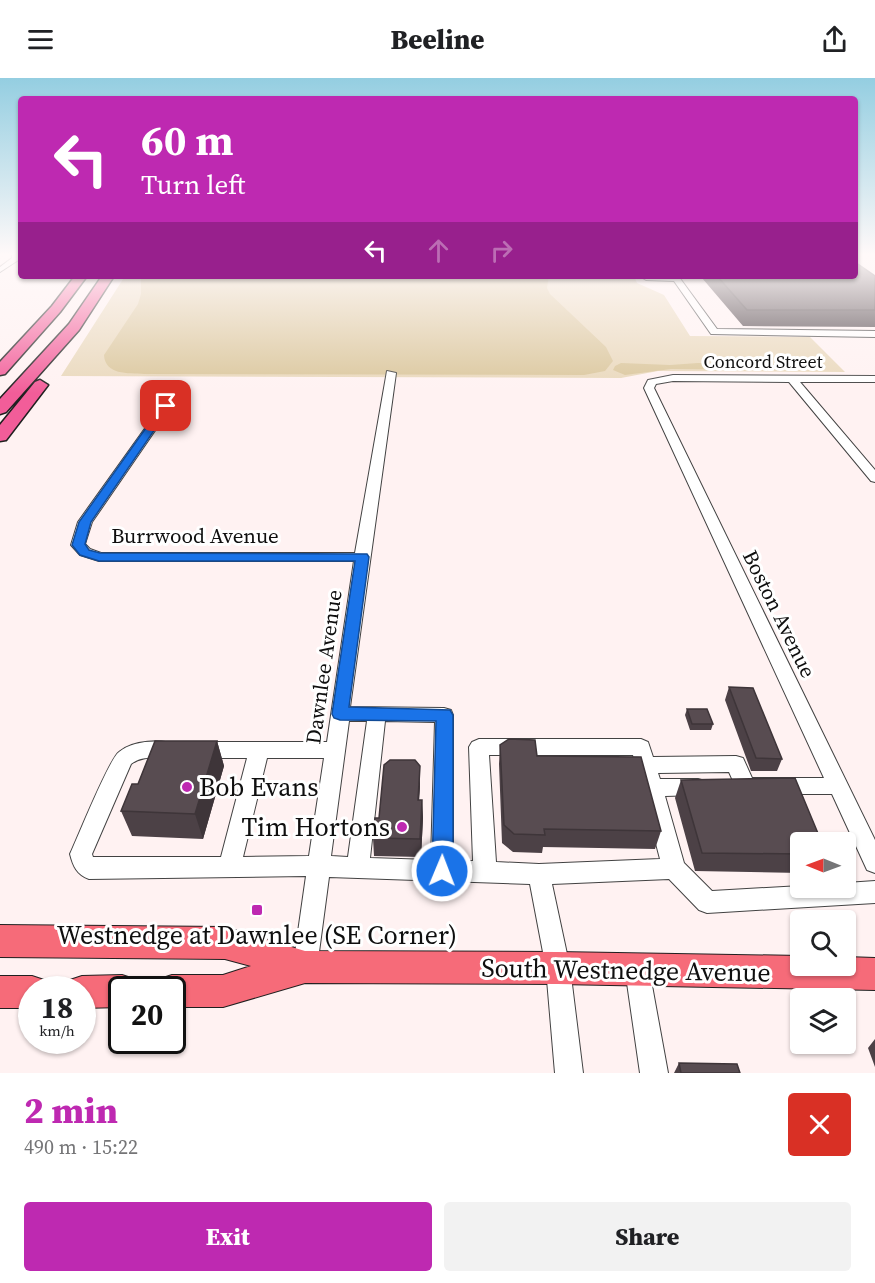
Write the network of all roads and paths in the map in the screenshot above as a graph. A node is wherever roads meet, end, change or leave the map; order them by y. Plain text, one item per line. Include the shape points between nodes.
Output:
1 (62, 300) edge
2 (92, 300) edge
3 (691, 300) edge
4 (56, 309) junction
5 (74, 327) junction
6 (875, 334) edge
7 (0, 359) edge
8 (0, 371) edge
9 (391, 373) dead end
10 (791, 378) junction
11 (875, 379) edge
12 (652, 382) joint
13 (180, 387) dead end
14 (0, 409) edge
15 (0, 436) edge
16 (875, 478) edge
17 (362, 557) junction
18 (340, 714) junction
19 (377, 714) junction
20 (259, 750) junction
21 (335, 750) junction
22 (646, 765) junction
23 (745, 786) junction
24 (839, 786) junction
25 (652, 788) junction
26 (868, 835) edge
27 (875, 863) edge
28 (319, 866) junction
29 (229, 867) junction
30 (358, 868) junction
31 (674, 869) junction
32 (442, 871) junction
33 (485, 872) junction
34 (539, 874) junction
35 (875, 892) edge
36 (0, 941) edge
37 (305, 967) junction
38 (558, 968) junction
39 (637, 969) junction
40 (875, 974) edge
41 (186, 991) edge
42 (0, 992) edge
43 (18, 992) edge
44 (569, 1073) edge
45 (654, 1073) edge

1 - 4 highway
2 - 5 highway
3 - 6 street via 714,332
4 - 7 highway
4 - 8 highway
5 - 14 highway
5 - 15 highway via 57,363
9 - 17 street, Dawnlee Avenue
10 - 11 street, Concord Street
10 - 12 street, Concord Street via 673,378
10 - 16 street
12 - 24 street, Boston Avenue via 650,392
13 - 17 street, Burrwood Avenue via 85,522 78,545 85,552 99,557
17 - 18 street, Dawnlee Avenue
18 - 19 street
18 - 21 street, Dawnlee Avenue
19 - 30 street
19 - 32 street via 444,715
20 - 21 street
20 - 29 street
20 - 29 street via 130,752 123,759 81,854 89,869
21 - 28 street, Dawnlee Avenue
22 - 23 street via 736,765
22 - 25 street
22 - 33 street via 641,747 479,747
23 - 24 street
23 - 25 street
24 - 26 street, Boston Avenue
25 - 31 street
26 - 27 street, Boston Avenue
28 - 29 street
28 - 30 street
28 - 37 street, Dawnlee Avenue
30 - 32 street
31 - 34 street
31 - 35 street via 706,902
32 - 33 street
33 - 34 street
34 - 38 street
36 - 37 main road, South Westnedge Avenue via 225,943
37 - 38 main road, South Westnedge Avenue
37 - 41 main road, South Westnedge Avenue via 223,991
38 - 39 main road, South Westnedge Avenue
38 - 44 street
39 - 40 main road, South Westnedge Avenue
39 - 45 street
42 - 43 main road

